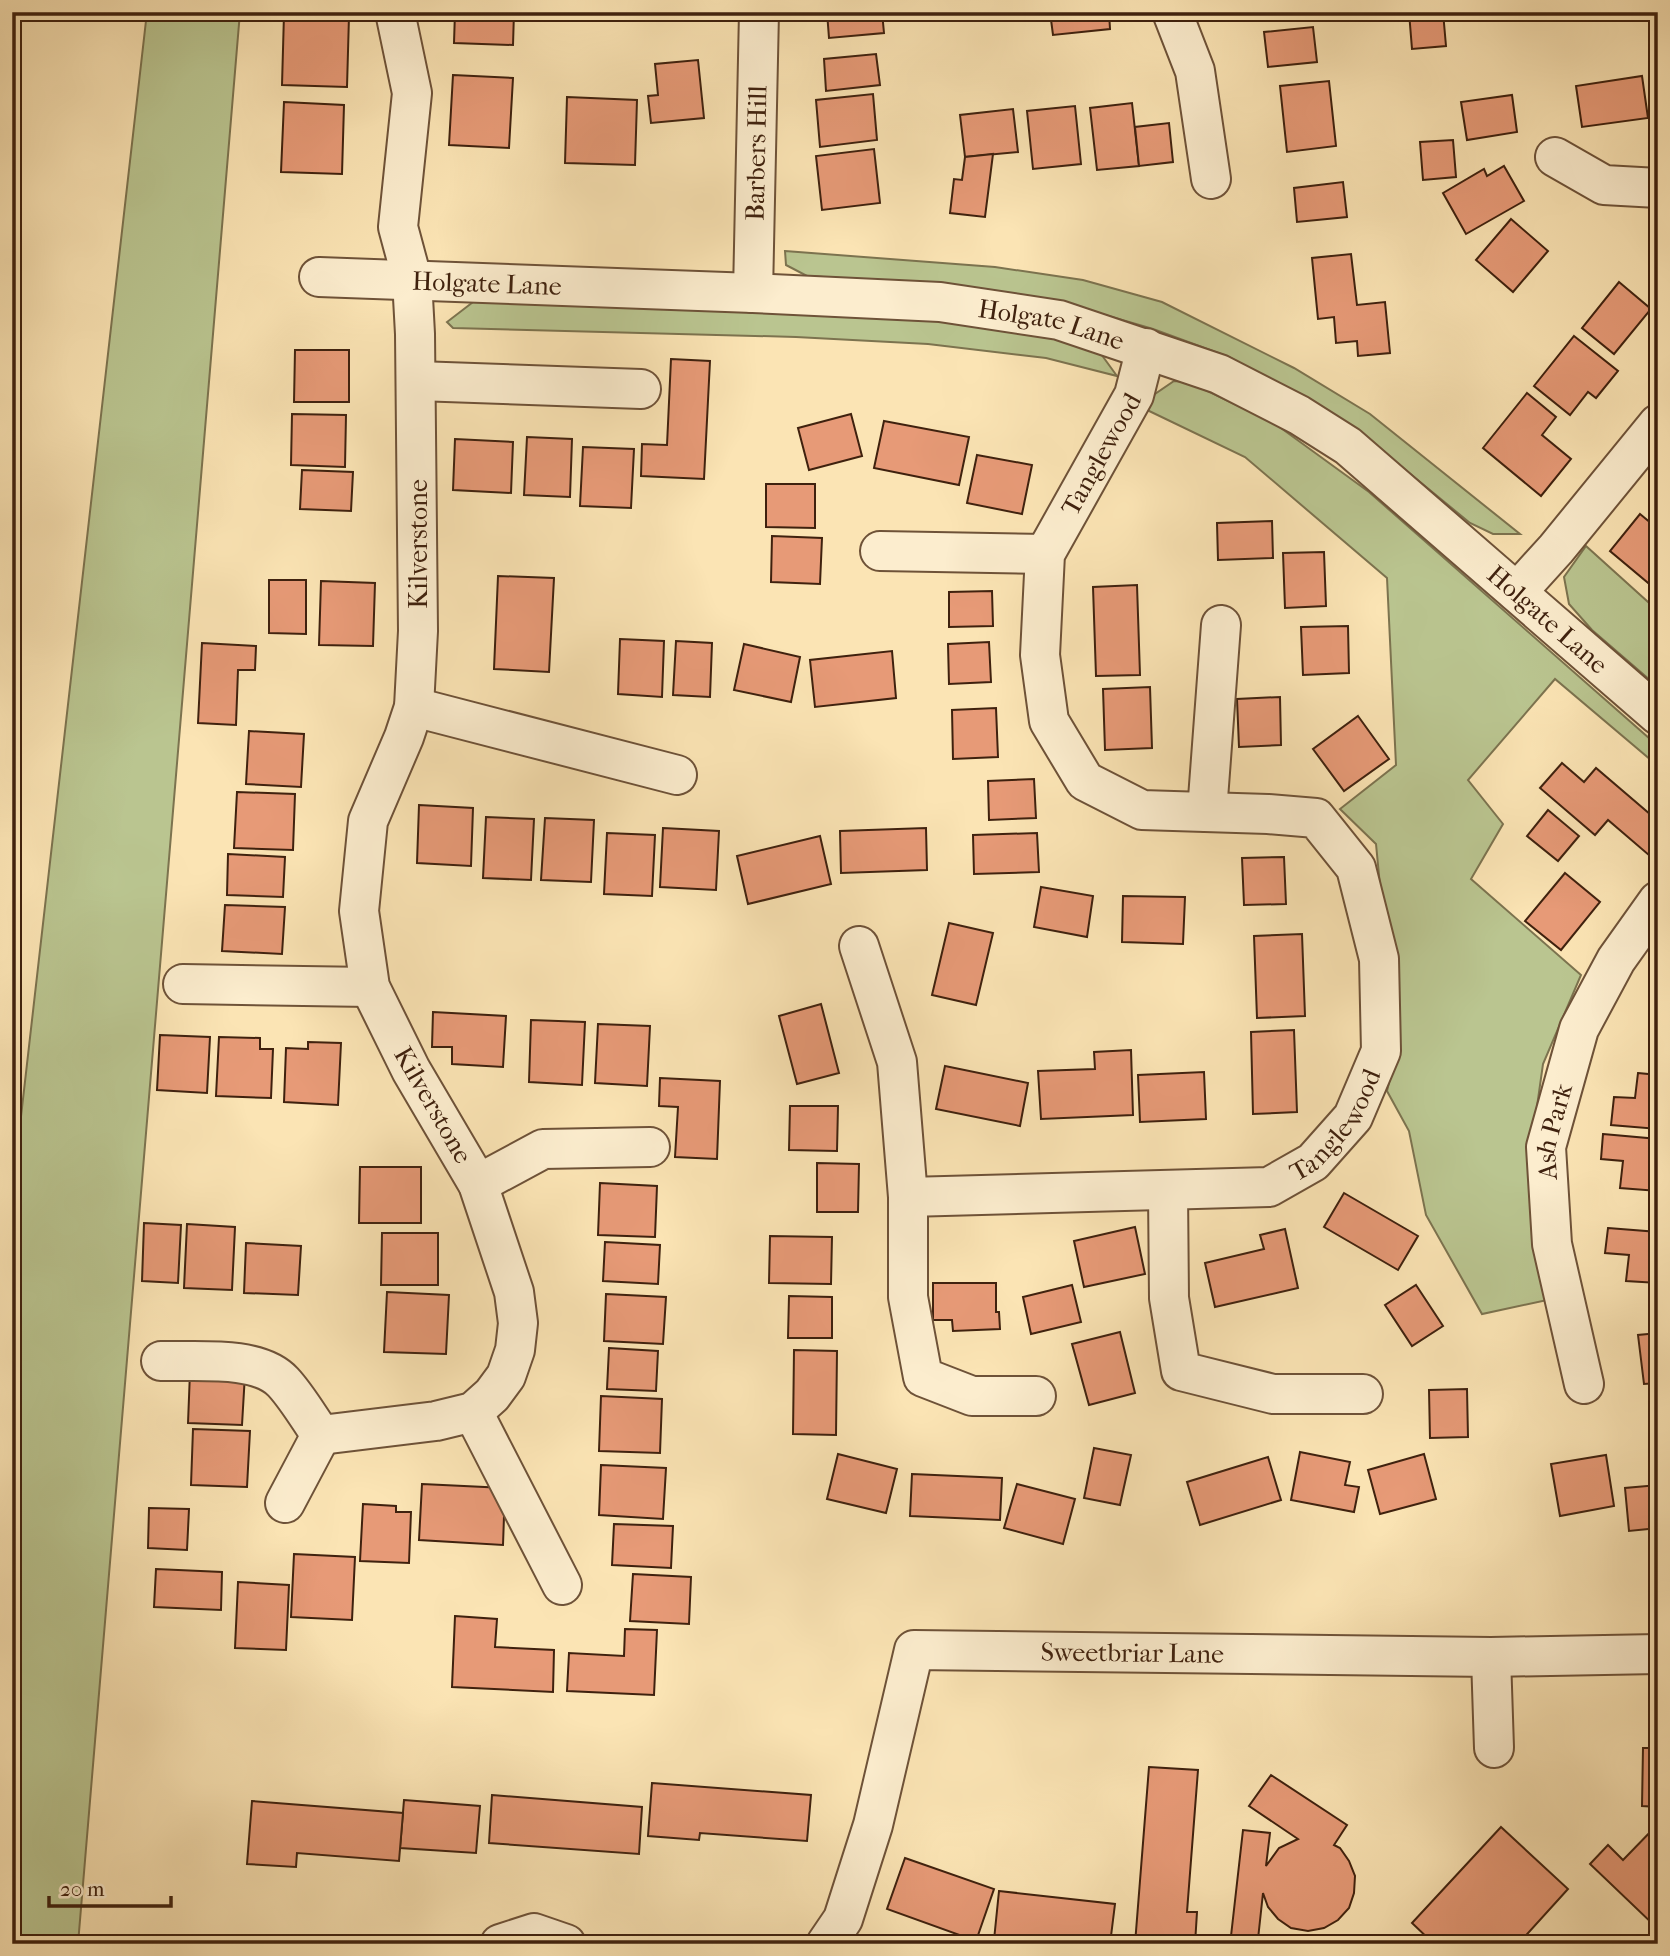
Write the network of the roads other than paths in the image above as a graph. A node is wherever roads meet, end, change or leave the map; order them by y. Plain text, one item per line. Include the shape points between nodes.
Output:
1 (395, 12) edge
2 (759, 12) edge
3 (1172, 12) edge
4 (1555, 157) dead end
5 (1211, 179) dead end
6 (1658, 188) edge
7 (319, 277) dead end
8 (412, 279) junction
9 (753, 293) junction
10 (1146, 348) junction
11 (417, 381) junction
12 (641, 389) dead end
13 (1658, 424) edge
14 (880, 551) dead end
15 (1045, 555) junction
16 (1517, 592) junction
17 (1221, 625) dead end
18 (414, 707) junction
19 (1658, 715) edge
20 (677, 775) dead end
21 (1207, 813) junction
22 (1658, 901) edge
23 (859, 946) dead end
24 (183, 984) dead end
25 (370, 987) junction
26 (650, 1147) dead end
27 (478, 1184) junction
28 (1168, 1191) junction
29 (908, 1197) junction
30 (161, 1361) dead end
31 (1584, 1384) dead end
32 (1363, 1394) dead end
33 (1036, 1395) dead end
34 (473, 1412) junction
35 (321, 1435) junction
36 (285, 1503) dead end
37 (562, 1585) dead end
38 (1658, 1654) edge
39 (1491, 1657) junction
40 (1494, 1748) dead end
41 (500, 1944) edge
42 (566, 1944) edge
43 (826, 1944) edge

1 - 8 street, Kilverstone via 412,93 398,227
2 - 9 street, Barbers Hill
3 - 5 street via 1195,71
4 - 6 street via 1604,185
7 - 8 street, Holgate Lane
8 - 9 street, Holgate Lane
8 - 11 street, Kilverstone
9 - 10 street, Holgate Lane via 940,302 1059,320
10 - 15 street, Tanglewood via 1135,395
10 - 16 street, Holgate Lane via 1219,374 1348,446
11 - 12 street
11 - 18 street, Kilverstone
13 - 16 street
14 - 15 street
15 - 21 street, Tanglewood via 1040,655 1049,720 1084,781 1142,810
16 - 19 street, Holgate Lane
17 - 21 street
18 - 20 street
18 - 25 street, Kilverstone via 368,821 359,911
21 - 28 street, Tanglewood via 1316,818 1356,868 1379,959 1381,1051 1353,1117 1313,1162 1269,1187
22 - 31 street, Ash Park via 1616,960 1579,1029 1546,1147 1552,1244
23 - 29 street via 897,1062
24 - 25 street
25 - 27 street, Kilverstone via 411,1070
26 - 27 street, Kilverstone via 543,1149
27 - 34 street, Kilverstone via 514,1292 518,1323 506,1376
28 - 29 street, Tanglewood
28 - 32 street via 1169,1298 1181,1371 1273,1394
29 - 33 street via 908,1297 923,1377 972,1396
30 - 35 street via 249,1364 267,1371 282,1380
34 - 35 street
34 - 37 street
35 - 36 street
38 - 39 street, Sweetbriar Lane
39 - 40 street
39 - 43 street, Sweetbriar Lane via 914,1650 873,1825 843,1919
41 - 42 street via 534,1933

